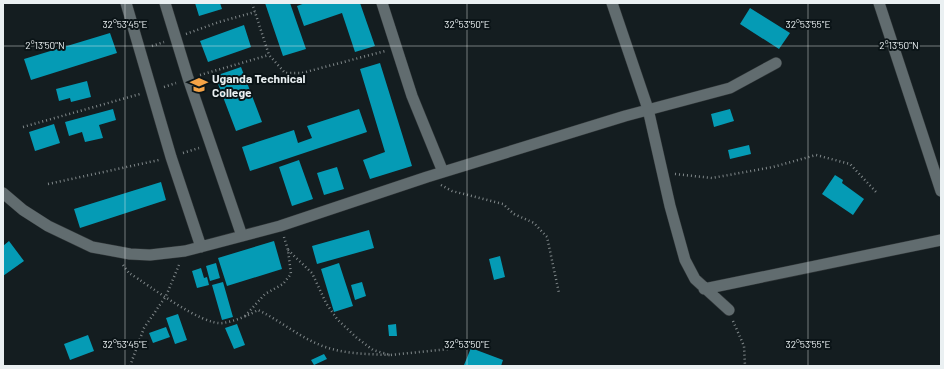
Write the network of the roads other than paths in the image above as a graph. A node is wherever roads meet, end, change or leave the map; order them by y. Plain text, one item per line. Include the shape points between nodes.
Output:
1 (126, 3) edge
2 (165, 3) edge
3 (382, 3) edge
4 (612, 3) edge
5 (879, 3) edge
6 (776, 62) dead end
7 (648, 110) junction
8 (443, 172) junction
9 (941, 191) edge
10 (3, 193) edge
11 (242, 236) junction
12 (941, 240) edge
13 (201, 247) junction
14 (704, 289) junction
15 (729, 310) road end

1 - 13 street via 171,157
2 - 11 street
3 - 8 street via 412,96
4 - 7 street
5 - 9 street
6 - 7 street via 730,88
7 - 8 street
7 - 14 street via 685,260 695,279
8 - 11 street via 280,226
10 - 13 street via 48,226 92,247 110,252 150,255
11 - 13 street
12 - 14 street
14 - 15 street

